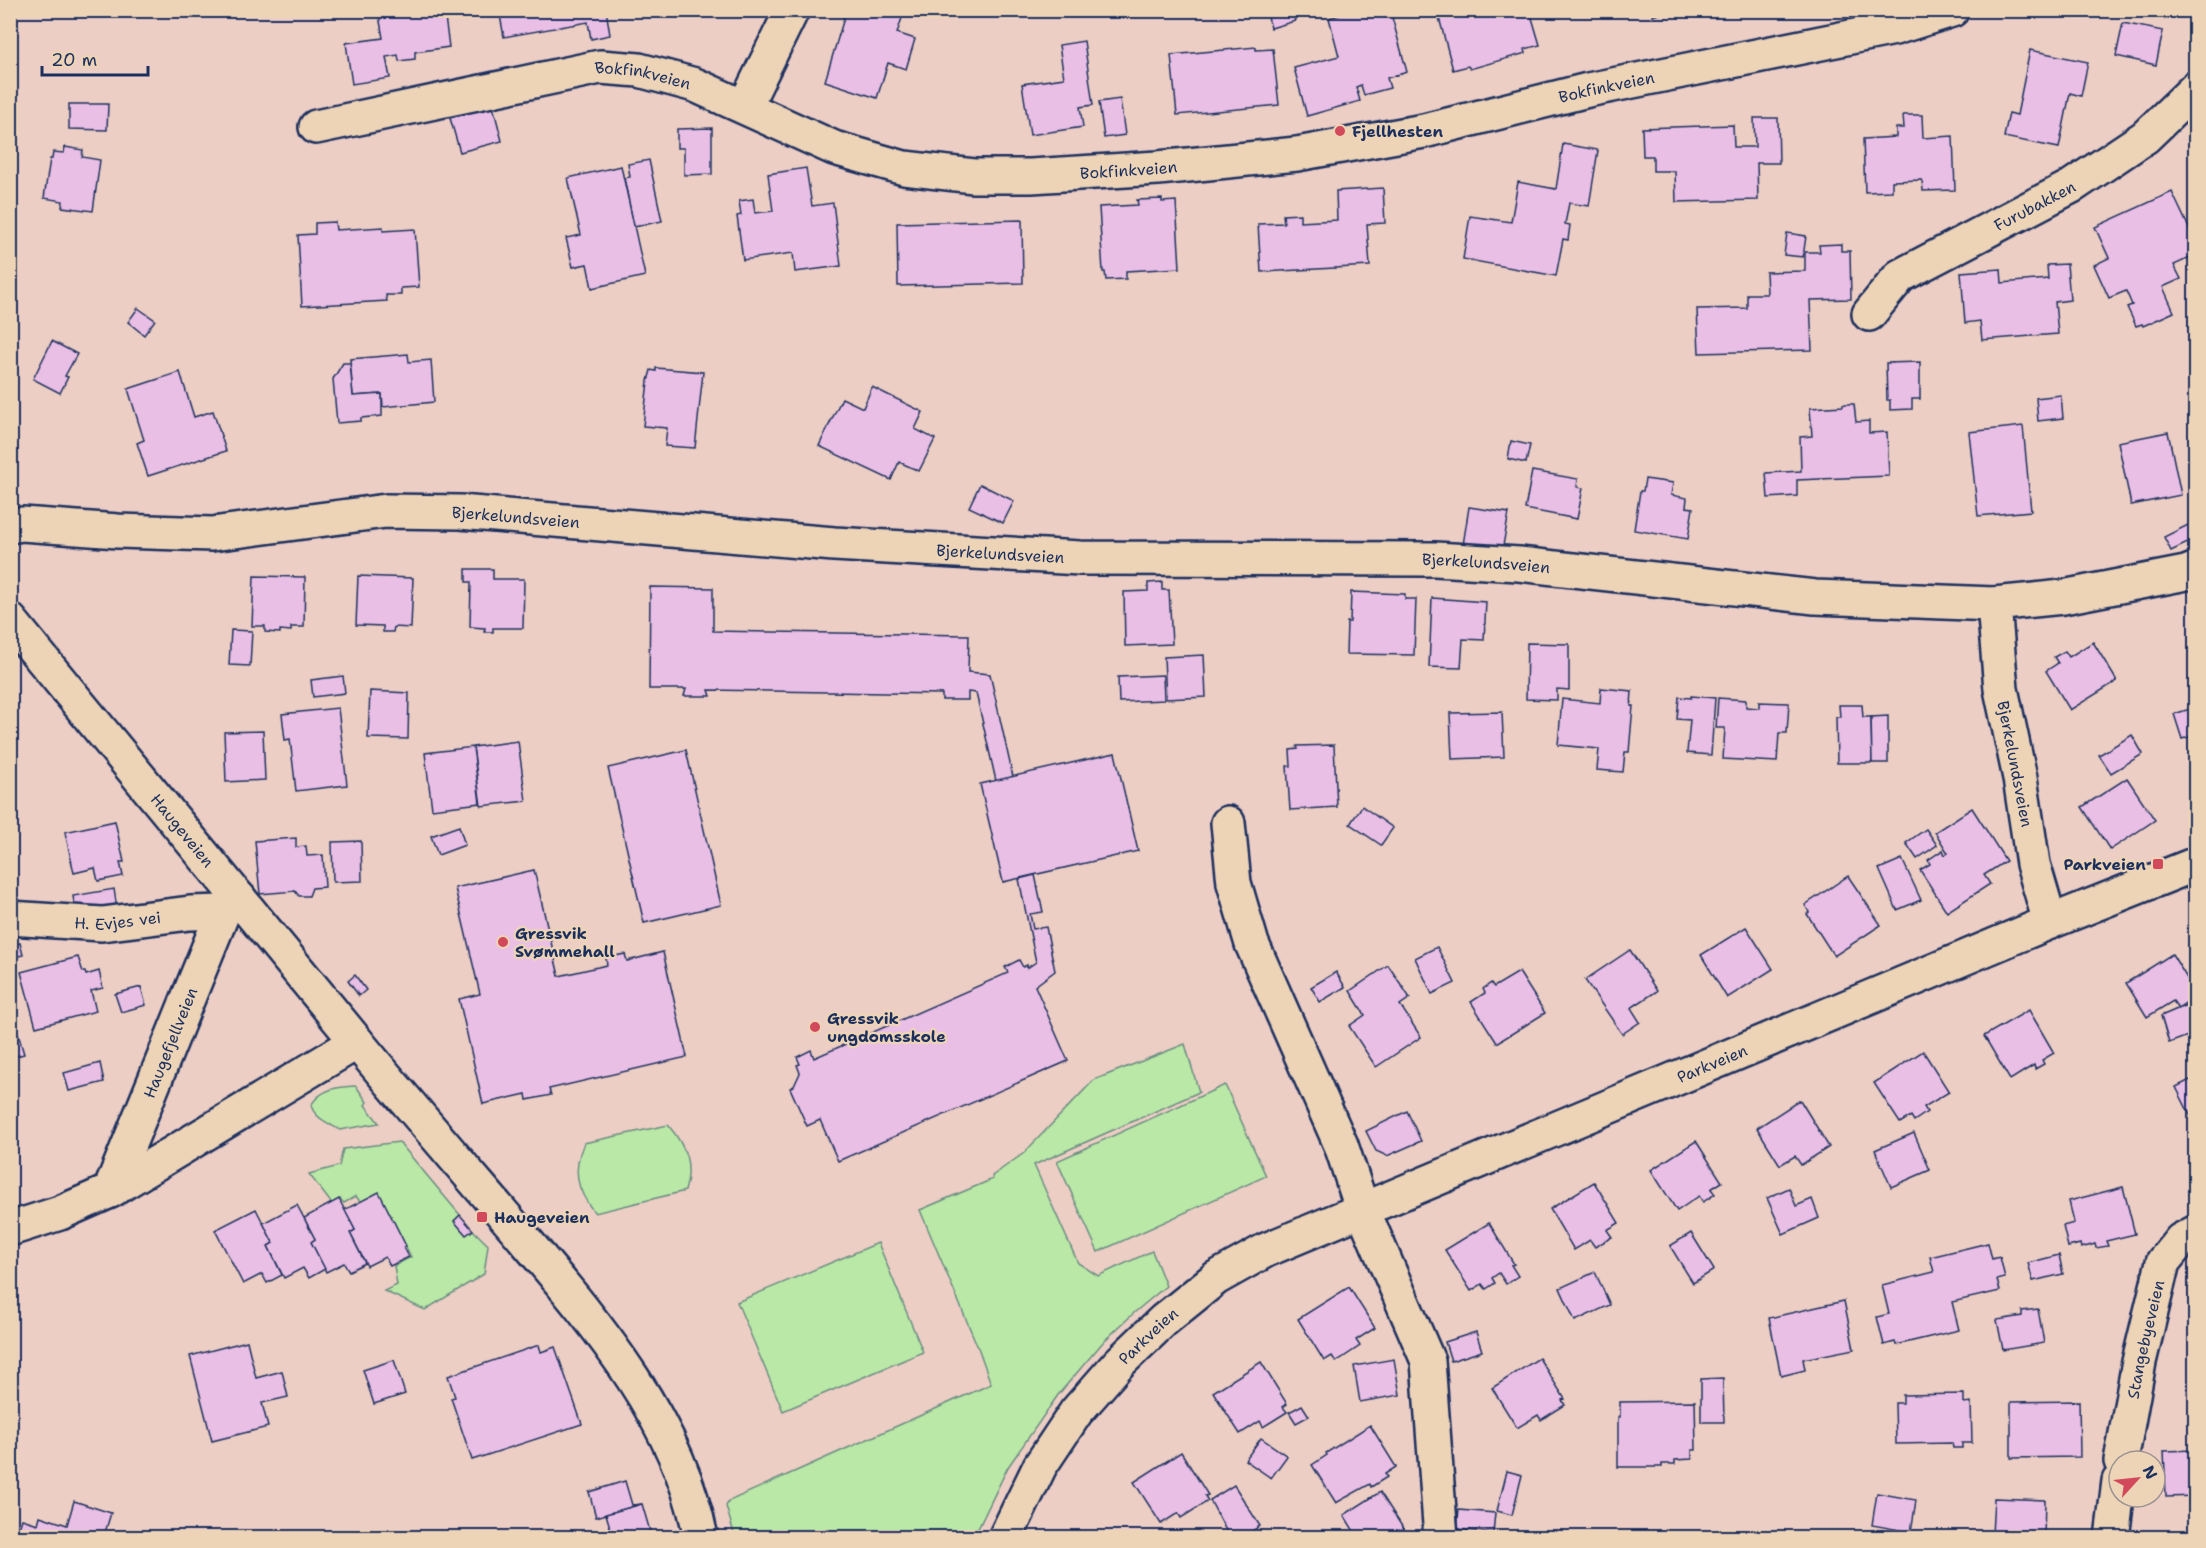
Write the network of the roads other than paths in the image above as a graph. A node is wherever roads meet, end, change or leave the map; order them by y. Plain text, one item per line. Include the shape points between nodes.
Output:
1 (792, 10) edge
2 (1952, 10) edge
3 (2196, 88) edge
4 (745, 106) junction
5 (316, 127) dead end
6 (1869, 314) dead end
7 (10, 526) edge
8 (2196, 569) edge
9 (1994, 604) junction
10 (10, 620) edge
11 (1228, 823) dead end
12 (2196, 864) edge
13 (231, 905) junction
14 (10, 918) edge
15 (2050, 922) junction
16 (357, 1042) junction
17 (110, 1191) junction
18 (1362, 1208) junction
19 (10, 1229) edge
20 (2196, 1232) edge
21 (2123, 1449) edge
22 (2116, 1509) edge
23 (701, 1538) edge
24 (1005, 1538) edge
25 (1441, 1538) edge
26 (2112, 1538) edge

1 - 4 street
2 - 4 street, Bokfinkveien via 1895,28 1588,90 1424,131 1297,154 1158,168 1031,176 974,176 904,168 834,148
3 - 6 street, Furubakken via 2145,137 2072,186 1900,276
4 - 5 street, Bokfinkveien via 695,85 639,70 600,68
7 - 9 street, Bjerkelundsveien via 212,534 386,511 460,512 834,544 1080,558 1446,559 1815,597
8 - 9 street, Bjerkelundsveien via 2063,597
9 - 15 street, Bjerkelundsveien via 2001,689 2033,864
10 - 13 street, Haugeveien
11 - 18 street via 1234,883 1252,944 1341,1145
12 - 15 street, Parkveien
13 - 14 street, H. Evjes vei via 102,924
13 - 16 street, Haugeveien
13 - 17 street, Haugefjellveien
15 - 18 street, Parkveien
16 - 17 street
16 - 23 street, Haugeveien via 572,1295 629,1372 669,1440 694,1505
17 - 19 street
18 - 24 street, Parkveien via 1266,1250 1216,1278 1164,1320 1076,1412 1040,1466
18 - 25 street via 1428,1361
20 - 21 street, Stangebyeveien via 2181,1240 2163,1262
22 - 26 street

